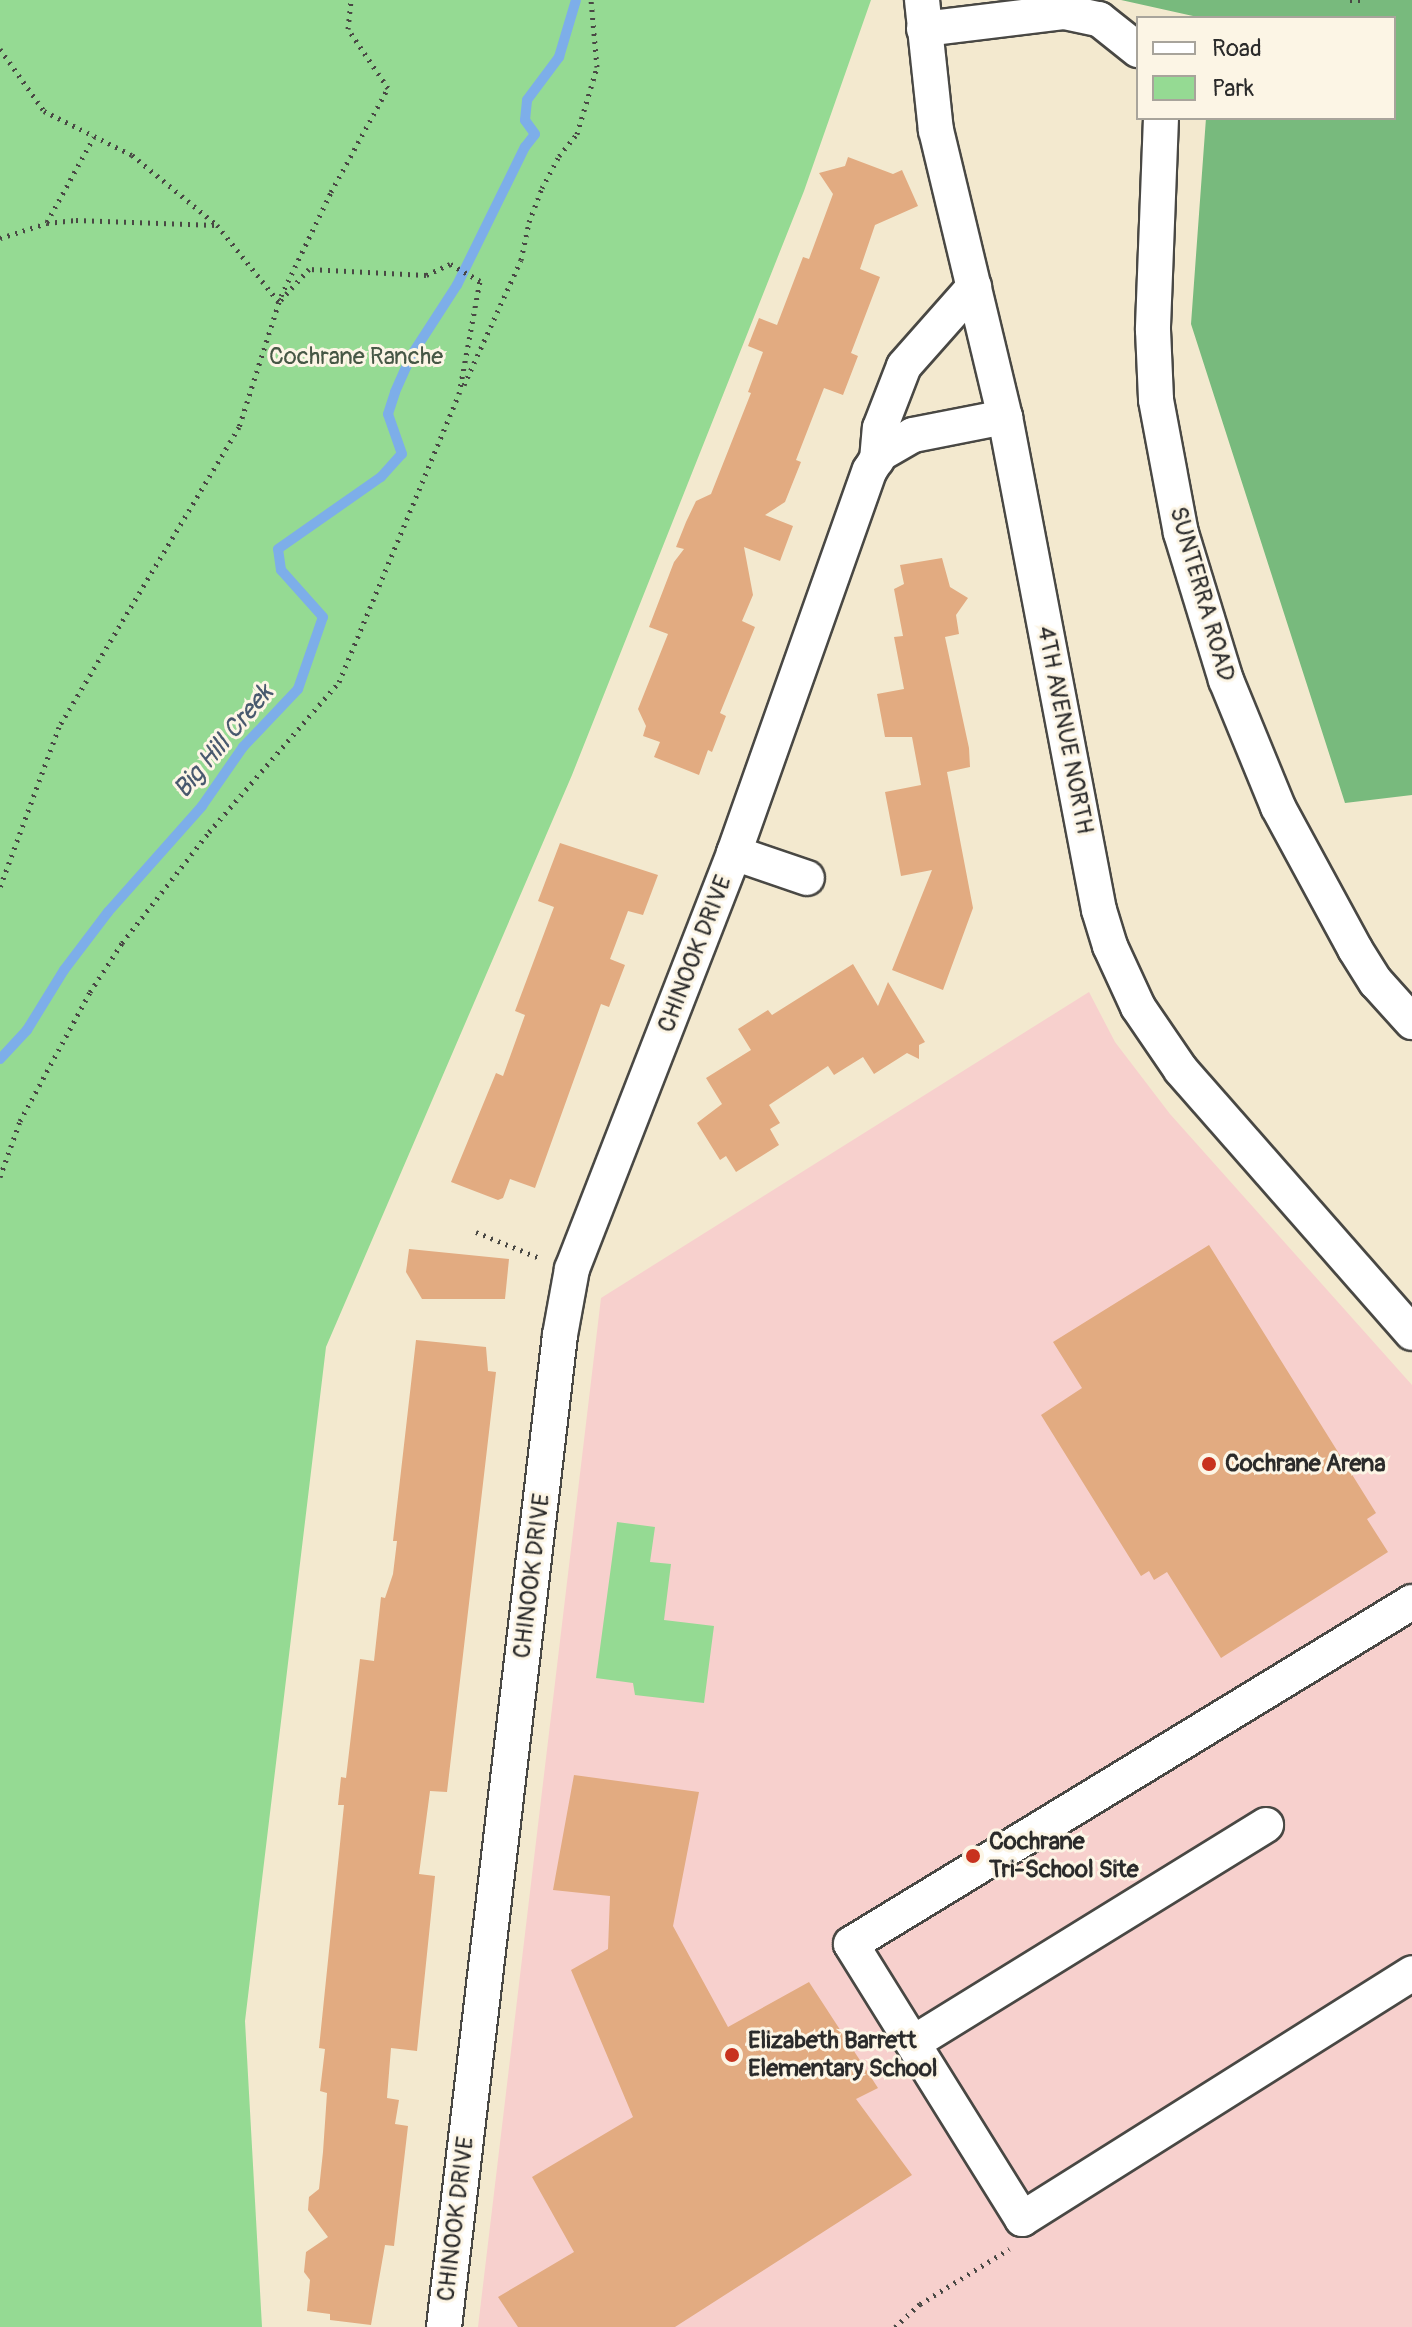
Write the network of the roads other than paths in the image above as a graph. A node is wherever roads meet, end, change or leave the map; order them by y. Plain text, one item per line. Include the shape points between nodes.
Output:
1 (923, 15) edge
2 (1136, 48) edge
3 (1161, 120) edge
4 (974, 287) junction
5 (1005, 417) junction
6 (877, 460) junction
7 (734, 853) junction
8 (807, 878) dead end
9 (1412, 1022) edge
10 (1412, 1333) edge
11 (1412, 1602) edge
12 (1266, 1825) dead end
13 (1412, 1973) edge
14 (913, 2043) junction
15 (444, 2327) edge

1 - 2 street via 1065,12 1099,19
1 - 4 street, 4TH AVENUE NORTH via 936,130
3 - 9 street, SUNTERRA ROAD via 1153,330 1156,400 1185,546 1226,680 1278,807 1355,949
4 - 5 street, 4TH AVENUE NORTH
4 - 6 street, CHINOOK DRIVE via 904,366 880,428
5 - 6 street via 913,435
5 - 10 street, 4TH AVENUE NORTH via 1099,910 1120,967 1158,1038 1202,1096
6 - 7 street, CHINOOK DRIVE
7 - 8 street, CHINOOK DRIVE
7 - 15 street, CHINOOK DRIVE via 572,1269 565,1300
11 - 14 street via 851,1944
12 - 14 street
13 - 14 street via 1022,2219

